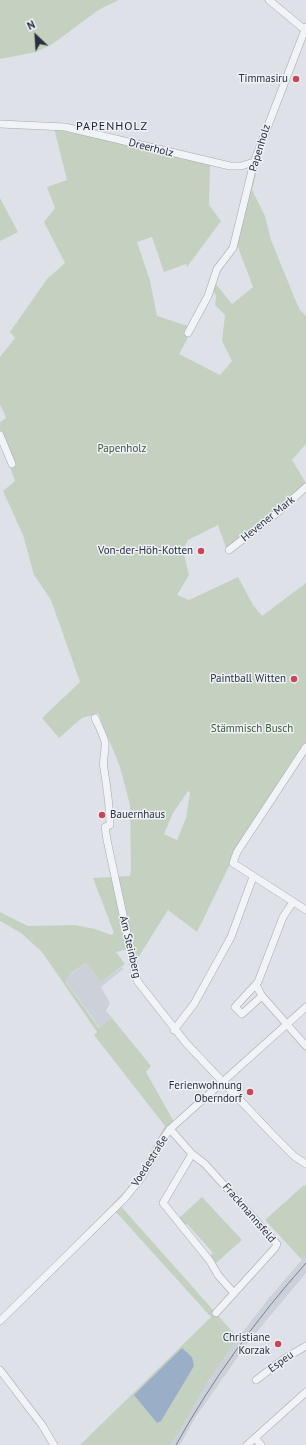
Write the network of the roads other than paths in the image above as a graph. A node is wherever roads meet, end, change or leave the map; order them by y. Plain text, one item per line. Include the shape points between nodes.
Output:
1 (269, 0) edge
2 (305, 28) edge
3 (0, 124) edge
4 (254, 162) junction
5 (188, 333) dead end
6 (0, 435) edge
7 (12, 464) dead end
8 (306, 488) edge
9 (229, 550) dead end
10 (95, 718) dead end
11 (306, 747) edge
12 (253, 876) junction
13 (293, 902) junction
14 (306, 910) edge
15 (256, 986) junction
16 (262, 996) junction
17 (306, 1007) edge
18 (288, 1023) junction
19 (174, 1030) junction
20 (306, 1046) edge
21 (223, 1081) junction
22 (170, 1128) junction
23 (192, 1154) junction
24 (306, 1164) edge
25 (233, 1292) junction
26 (216, 1313) dead end
27 (0, 1321) edge
28 (306, 1346) edge
29 (0, 1370) edge
30 (256, 1380) dead end
31 (306, 1392) edge
32 (255, 1438) junction
33 (54, 1445) edge
34 (247, 1445) edge
35 (262, 1445) edge

1 - 2 street
2 - 4 street, Papenholz
3 - 4 street, Dreerholz via 65,127 230,166
4 - 5 street, Papenholz via 233,248 217,269 208,296
6 - 7 street
8 - 9 street, Hevener Mark
10 - 19 street, Am Steinberg via 105,741 103,760 109,794 110,825 105,827 134,973
11 - 12 street via 237,852 233,863
12 - 13 street
12 - 19 street via 231,937 194,1004
13 - 14 street
13 - 15 street via 283,917
15 - 16 street
15 - 16 street via 235,1007 242,1014
16 - 18 street
17 - 18 street, Voedestraße
18 - 20 street
18 - 21 street, Voedestraße
19 - 21 street, Am Steinberg
21 - 22 street, Voedestraße
21 - 24 street, Am Steinberg via 294,1156
22 - 23 street, Frackmannsfeld
22 - 27 street, Voedestraße via 142,1177 124,1199
23 - 25 street via 163,1203
23 - 25 street, Frackmannsfeld via 205,1164 277,1244
25 - 26 street, Frackmannsfeld
28 - 30 street, Espeu
29 - 33 street
31 - 32 street
32 - 34 street
32 - 35 street

